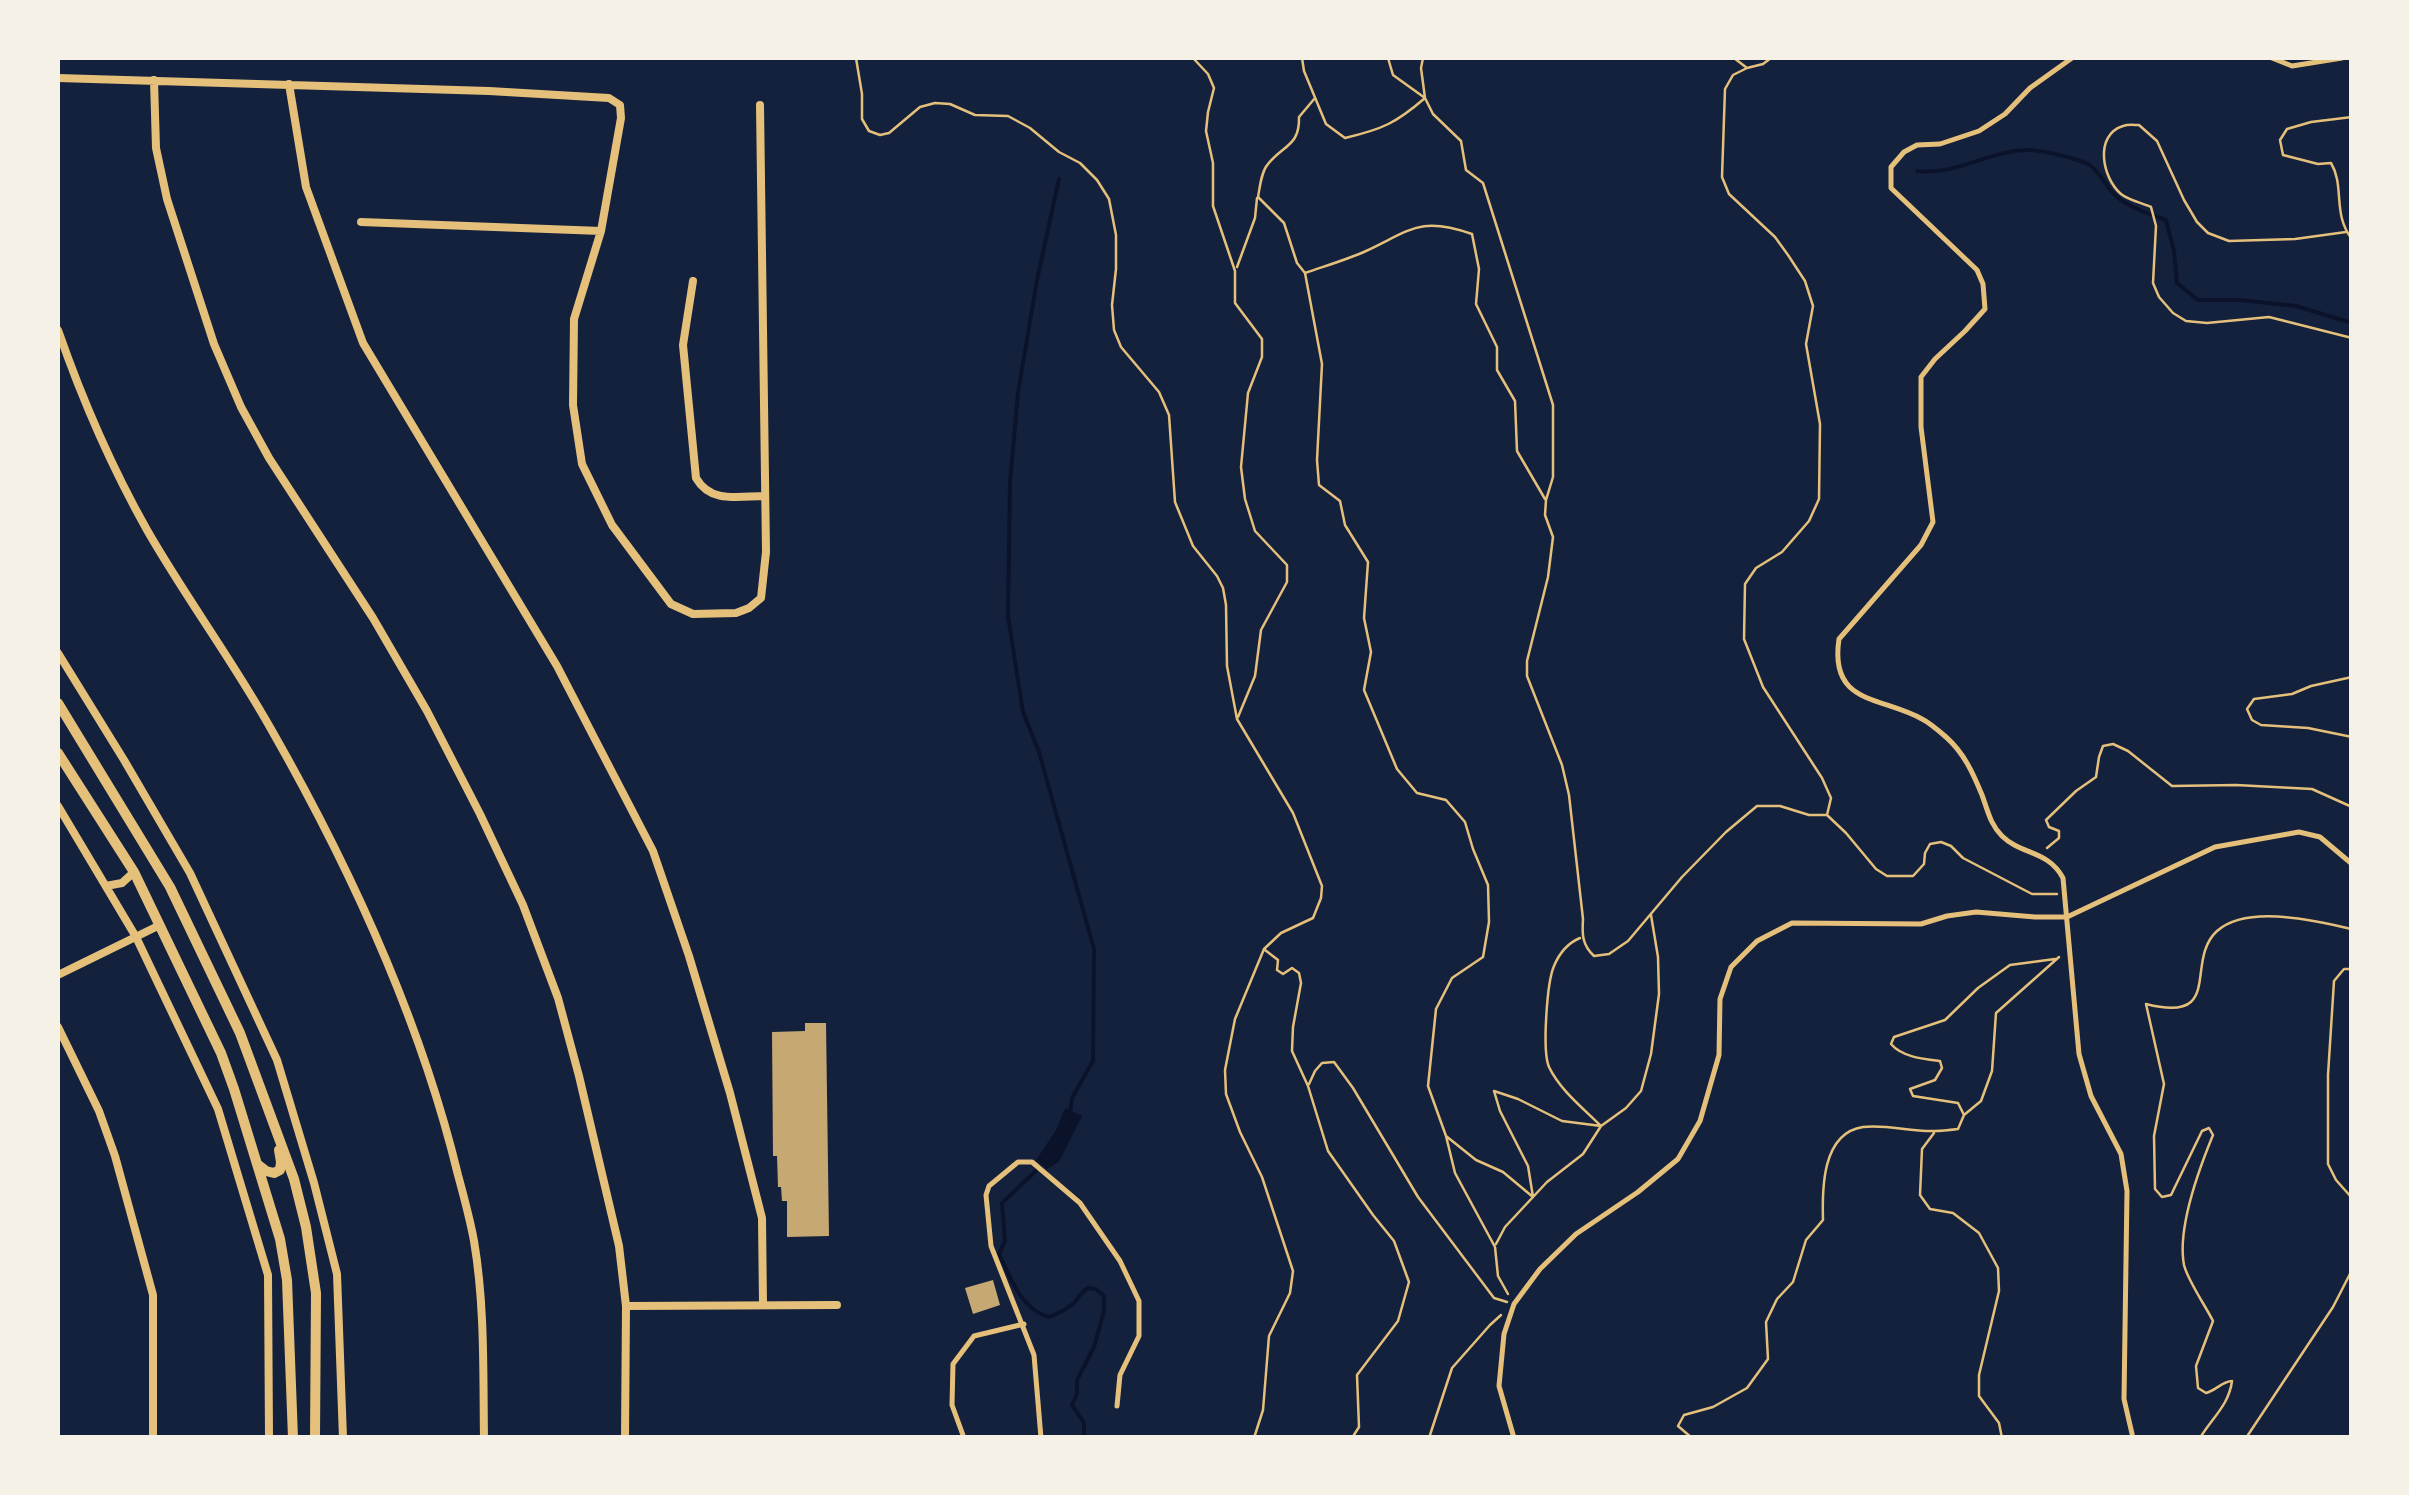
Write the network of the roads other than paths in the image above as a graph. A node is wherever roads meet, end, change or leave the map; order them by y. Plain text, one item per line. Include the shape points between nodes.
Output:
1 (2072, 58) edge
2 (2272, 58) edge
3 (2342, 58) edge
4 (58, 78) edge
5 (154, 80) junction
6 (290, 84) junction
7 (760, 105) dead end
8 (360, 222) dead end
9 (602, 232) junction
10 (692, 281) dead end
11 (58, 330) edge
12 (766, 496) junction
13 (58, 654) edge
14 (58, 703) edge
15 (58, 753) edge
16 (58, 806) edge
17 (61, 820) edge
18 (2352, 864) edge
19 (134, 872) junction
20 (106, 886) junction
21 (2067, 916) junction
22 (160, 925) junction
23 (136, 937) junction
24 (58, 975) edge
25 (58, 1027) edge
26 (272, 1115) junction
27 (258, 1164) junction
28 (763, 1305) junction
29 (837, 1305) dead end
30 (626, 1306) junction
31 (1024, 1324) junction
32 (1117, 1406) dead end
33 (153, 1438) edge
34 (269, 1438) edge
35 (294, 1438) edge
36 (316, 1438) edge
37 (343, 1438) edge
38 (484, 1438) edge
39 (625, 1438) edge
40 (964, 1438) edge
41 (1041, 1438) edge
42 (1514, 1438) edge
43 (2132, 1438) edge

1 - 21 street via 1979,130 1917,145 1892,166 1892,188 1977,270 1984,309 1921,377 1932,522 1839,640 1837,655 1846,684 1867,700 1920,718 1948,738 1968,762 1991,825 2006,841 2058,868
2 - 3 street via 2292,66
4 - 5 street
5 - 6 street
5 - 30 street via 156,148 167,200 241,407 427,711 523,905 580,1076
6 - 9 street via 609,98 620,105 621,118
6 - 28 street via 306,187 363,343 558,666 653,852 730,1093 762,1218
7 - 12 street
8 - 9 street
9 - 12 street via 574,319 573,405 582,464 612,526 671,604 693,614 736,613 761,598
10 - 12 street via 684,345 696,478 712,495
11 - 38 street via 96,428 148,530 271,728 352,879 420,1046 474,1240
13 - 37 street via 190,873 277,1060 337,1274
14 - 26 main road via 170,887
15 - 19 main road
16 - 17 street
17 - 20 street
18 - 21 street via 2320,837 2299,832 2215,847
19 - 20 street
19 - 22 main road
20 - 23 street
21 - 42 street via 1976,912 1921,924 1792,924 1757,941 1730,967 1720,999 1719,1055 1700,1121 1678,1159 1576,1234 1514,1304 1499,1386
21 - 43 street via 2079,1054 2091,1096 2121,1154 2127,1191 2124,1399
22 - 23 street
22 - 27 main road via 221,1053
23 - 24 street
23 - 34 street via 218,1109 268,1275
25 - 33 street via 115,1156 152,1295
26 - 27 main road via 280,1170 274,1174
26 - 36 main road via 313,1266
27 - 35 main road via 288,1280
28 - 29 street
28 - 30 street
30 - 39 street
31 - 32 street via 991,1246 986,1195 1018,1162 1032,1162 1080,1203 1139,1301 1139,1336 1120,1374
31 - 40 street via 974,1336 953,1364 952,1405
31 - 41 street via 1034,1355

